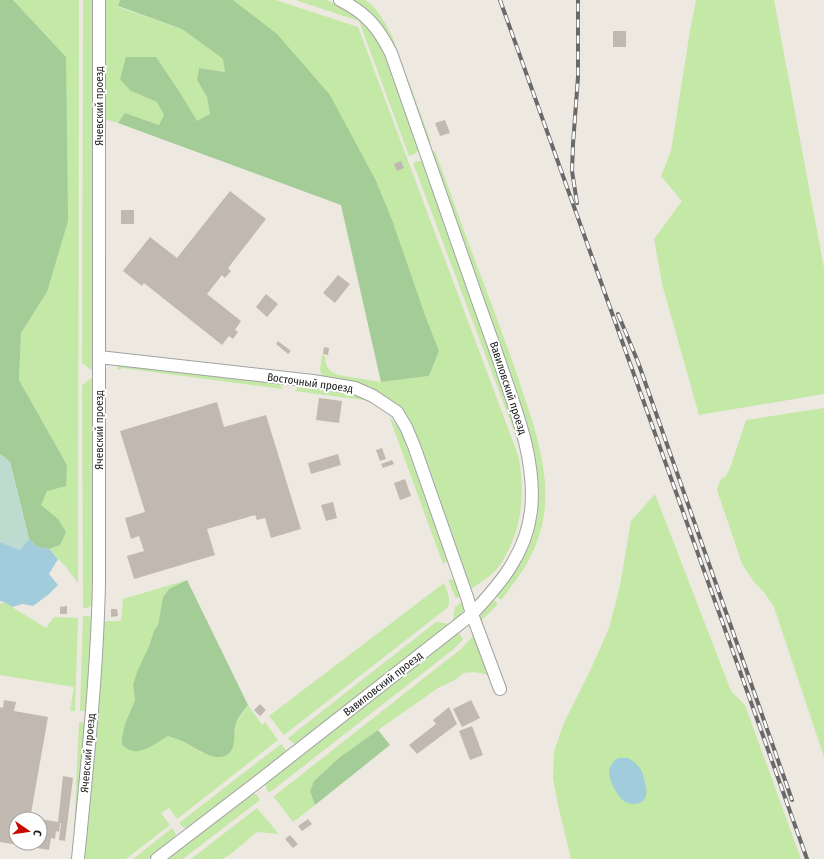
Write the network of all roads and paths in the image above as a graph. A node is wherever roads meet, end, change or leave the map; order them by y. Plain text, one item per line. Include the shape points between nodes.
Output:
1 (99, 0) edge
2 (340, 0) edge
3 (99, 357) junction
4 (472, 614) junction
5 (500, 689) dead end
6 (78, 859) edge
7 (157, 859) edge

1 - 3 street, Ячевский проезд
2 - 4 street, Вавиловский проезд via 365,15 376,27 391,53 516,410 531,469 531,512 518,554 491,594
3 - 4 street, Восточный проезд via 338,385 355,388 386,404 397,412 409,434
3 - 6 street, Ячевский проезд via 98,627
4 - 5 street, Восточный проезд
4 - 7 street, Вавиловский проезд

